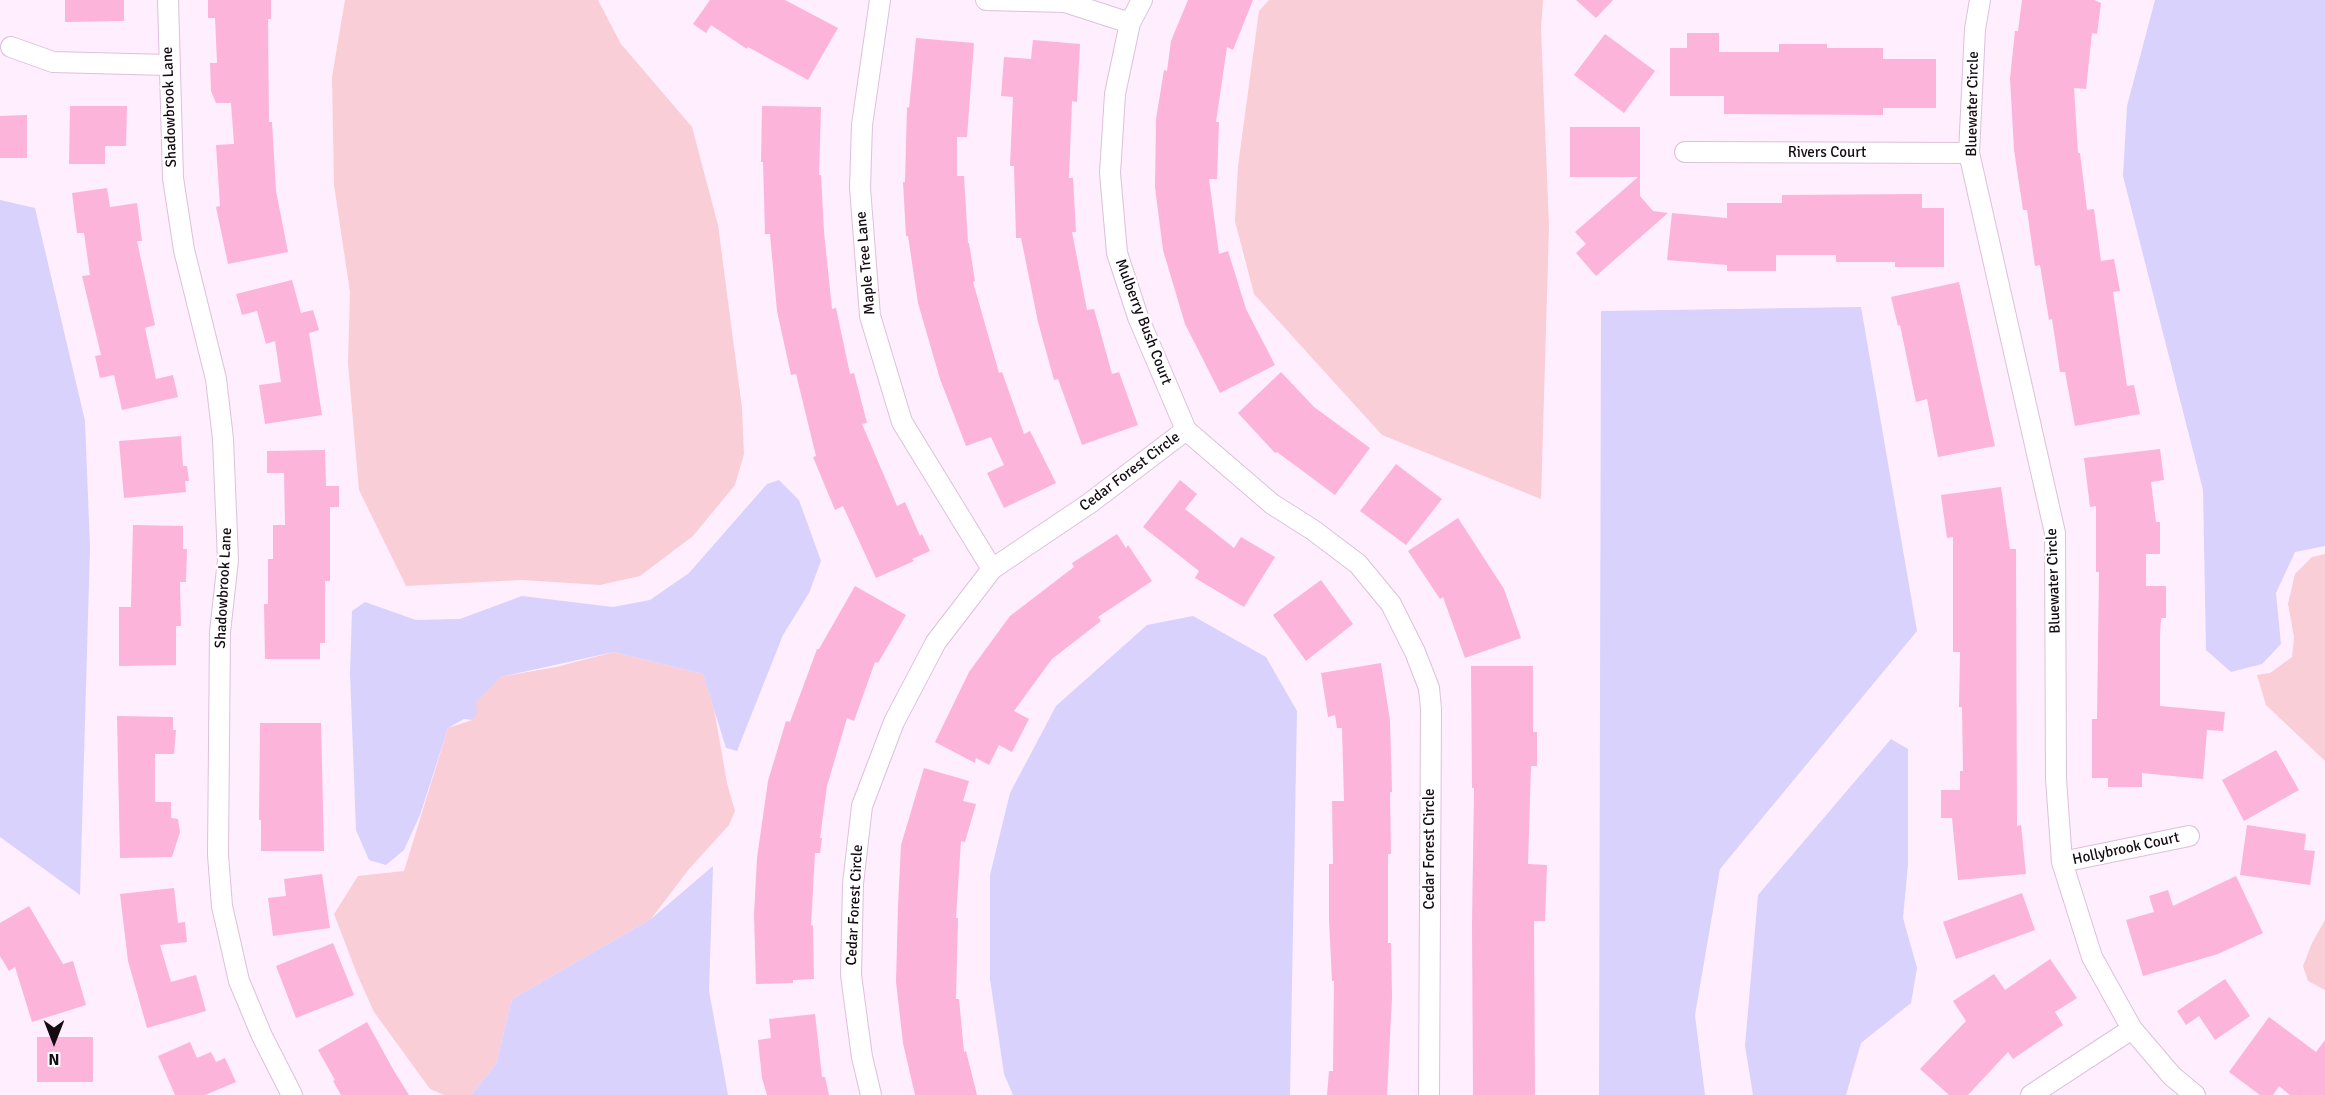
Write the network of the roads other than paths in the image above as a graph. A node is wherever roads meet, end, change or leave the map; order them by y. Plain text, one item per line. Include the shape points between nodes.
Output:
1 (168, 0) edge
2 (880, 0) edge
3 (986, 0) edge
4 (1142, 0) edge
5 (1980, 0) edge
6 (1130, 23) junction
7 (11, 47) dead end
8 (168, 65) junction
9 (1685, 152) dead end
10 (1970, 153) junction
11 (1186, 430) junction
12 (992, 569) junction
13 (2189, 836) dead end
14 (2062, 862) junction
15 (2132, 1029) junction
16 (292, 1095) edge
17 (871, 1095) edge
18 (1429, 1095) edge
19 (2031, 1095) edge
20 (2195, 1095) edge

1 - 8 street, Shadowbrook Lane
2 - 12 street, Maple Tree Lane via 862,125 860,188 870,316 903,422
3 - 6 street via 1065,2
4 - 6 street, Mulberry Bush Court
5 - 10 street, Bluewater Circle via 1975,29
6 - 11 street, Mulberry Bush Court via 1115,94 1110,173 1117,253 1138,316
7 - 8 street via 53,63
8 - 16 street, Shadowbrook Lane via 173,178 184,250 216,379 224,450 228,560 220,632 218,855 222,906 239,981
9 - 10 street, Rivers Court
10 - 14 street, Bluewater Circle via 2055,533 2056,779
11 - 12 street, Cedar Forest Circle via 1090,503
11 - 18 street, Cedar Forest Circle via 1272,504 1358,564 1391,604 1415,652 1431,710
12 - 17 street, Cedar Forest Circle via 936,642 894,722 862,806 853,884 851,975
13 - 14 street, Hollybrook Court
14 - 15 street, Bluewater Circle via 2092,957
15 - 19 street
15 - 20 street, Bluewater Circle via 2172,1076

